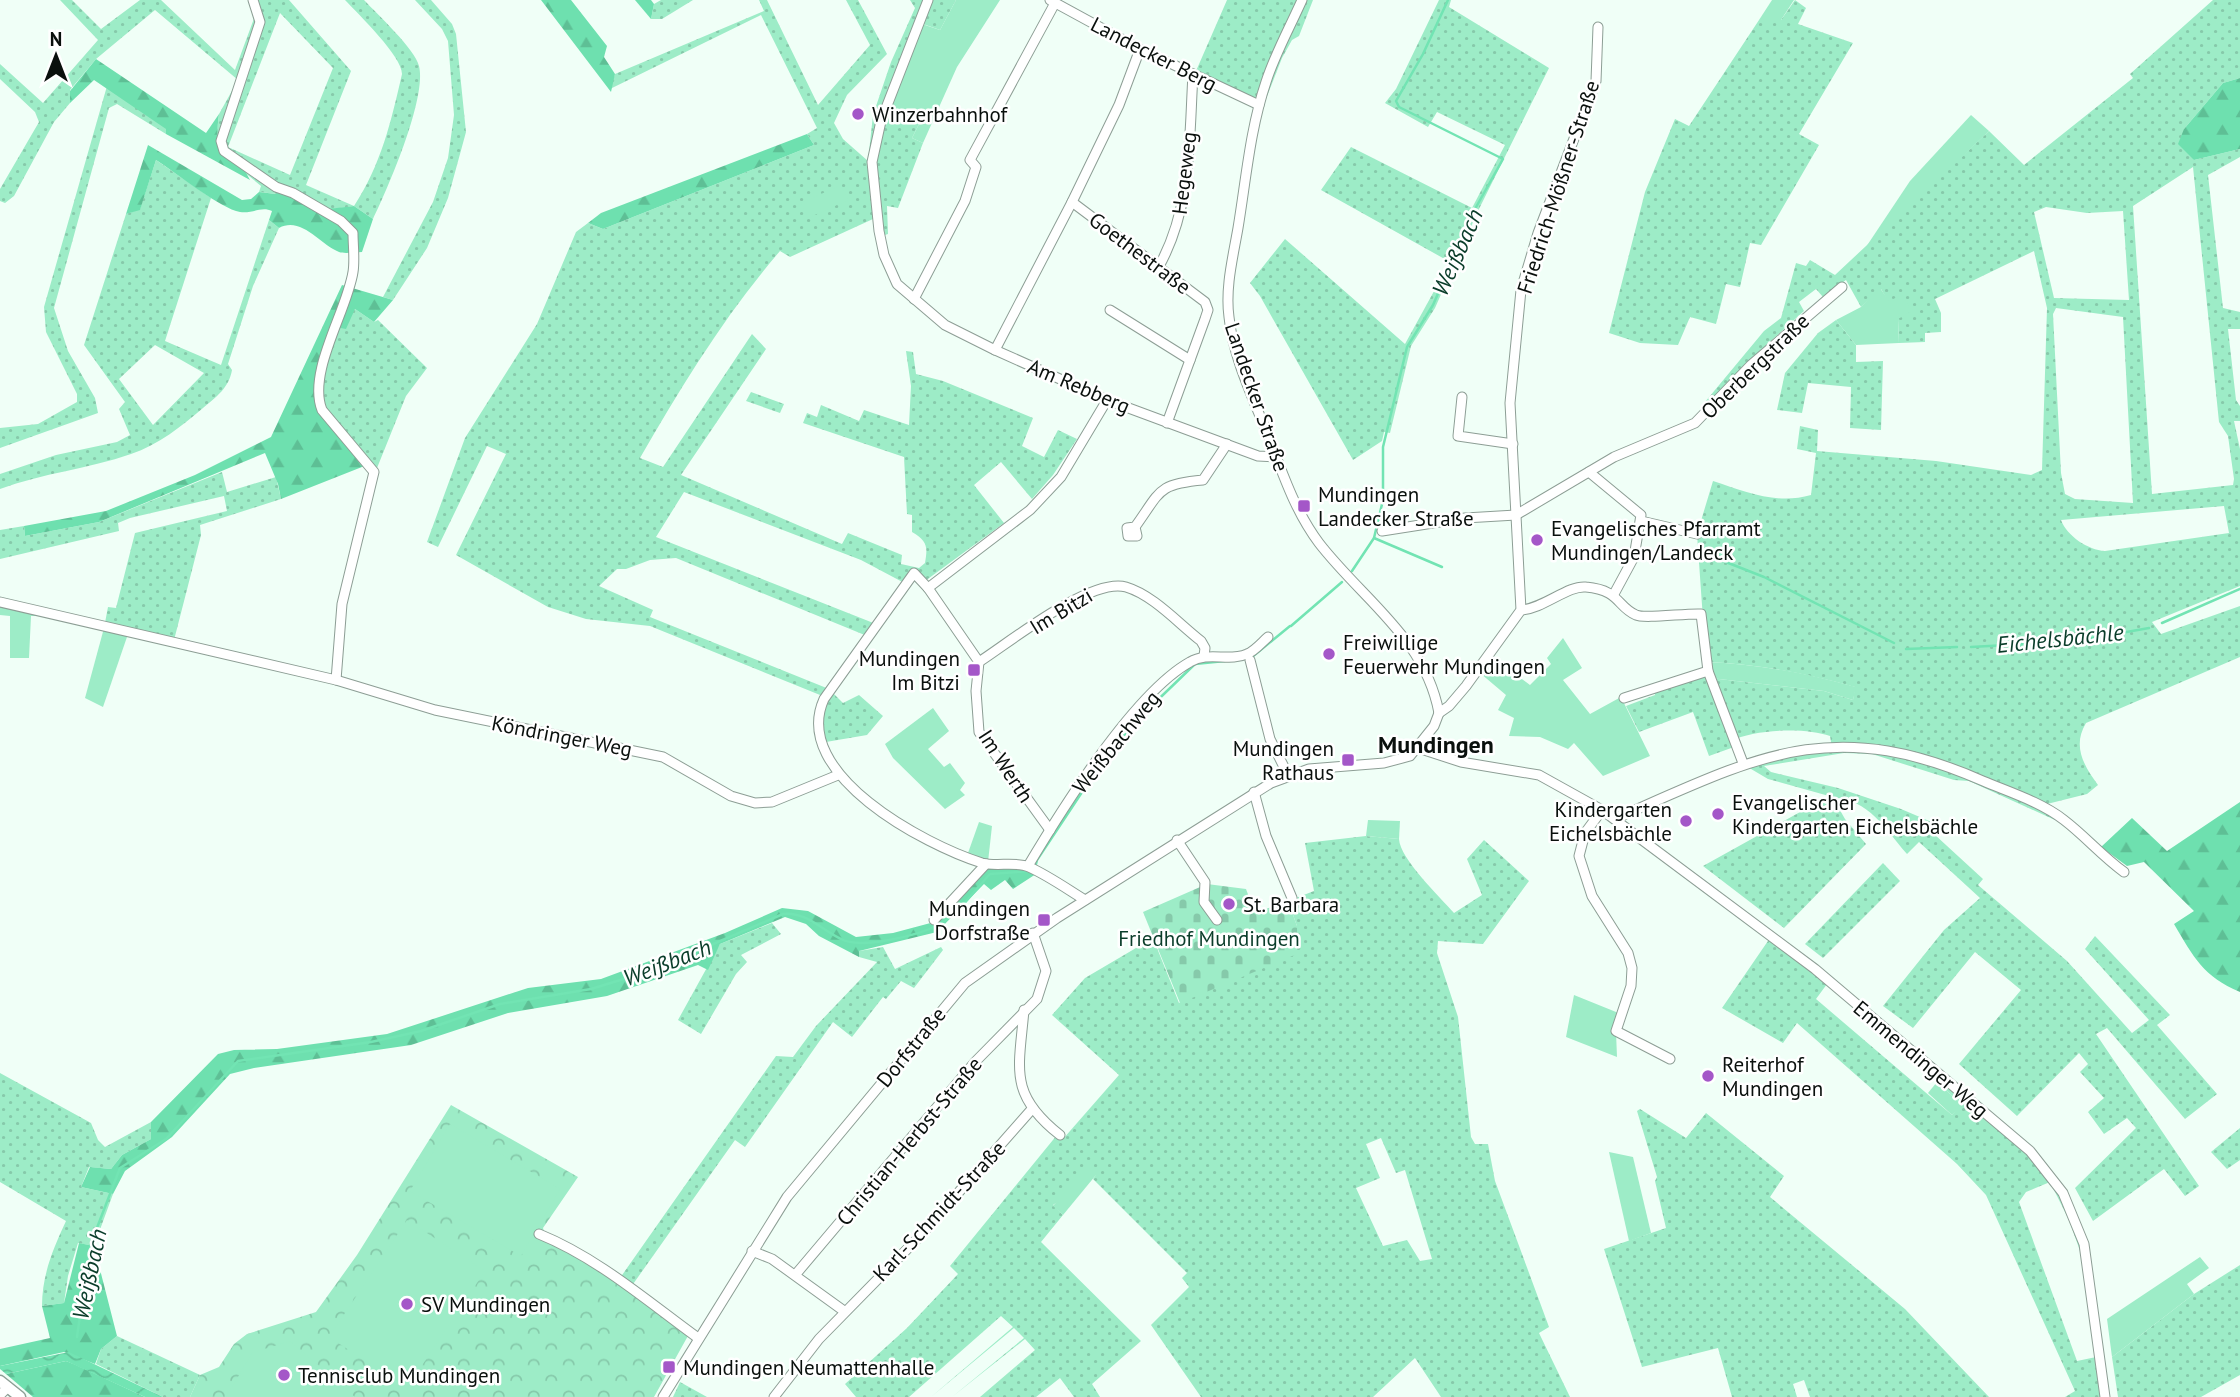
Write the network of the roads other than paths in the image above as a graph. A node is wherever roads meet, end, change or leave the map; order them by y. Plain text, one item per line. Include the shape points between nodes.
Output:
1 (253, 0) edge
2 (928, 0) edge
3 (1303, 0) edge
4 (1053, 2) edge
5 (1598, 27) dead end
6 (1140, 49) junction
7 (1193, 74) junction
8 (1259, 105) junction
9 (1072, 202) junction
10 (1157, 268) junction
11 (1842, 287) dead end
12 (914, 299) junction
13 (1110, 310) dead end
14 (995, 350) junction
15 (1189, 360) junction
16 (1462, 397) dead end
17 (1107, 400) junction
18 (1167, 422) junction
19 (1227, 444) junction
20 (1513, 444) junction
21 (1276, 457) junction
22 (1589, 472) junction
23 (1516, 515) junction
24 (1641, 521) junction
25 (1135, 527) dead end
26 (1382, 531) dead end
27 (1697, 534) dead end
28 (928, 588) junction
29 (1614, 594) junction
30 (0, 602) edge
31 (1521, 610) junction
32 (1268, 637) dead end
33 (1204, 656) junction
34 (1250, 660) dead end
35 (979, 662) junction
36 (1707, 671) junction
37 (336, 680) junction
38 (1624, 698) dead end
39 (1439, 713) junction
40 (1418, 748) junction
41 (1744, 763) junction
42 (838, 775) junction
43 (1288, 775) junction
44 (1254, 792) junction
45 (1602, 810) junction
46 (1615, 819) junction
47 (1050, 830) junction
48 (1177, 840) junction
49 (986, 864) junction
50 (1033, 869) junction
51 (2124, 872) dead end
52 (1292, 898) dead end
53 (1085, 900) junction
54 (933, 920) dead end
55 (1217, 920) dead end
56 (1033, 933) junction
57 (1024, 1010) junction
58 (1670, 1059) dead end
59 (1032, 1109) junction
60 (1060, 1135) dead end
61 (539, 1234) dead end
62 (752, 1251) junction
63 (796, 1274) junction
64 (844, 1311) junction
65 (698, 1338) junction
66 (3, 1388) edge
67 (20, 1397) edge
68 (663, 1397) edge
69 (774, 1397) edge
70 (2105, 1397) edge

1 - 37 street via 260,22 221,141 224,151 354,233 354,272 317,398 374,472 342,604
2 - 12 street, Am Rebberg via 881,121 872,162 884,255 897,284
3 - 8 street, Landecker Straße via 1274,60
4 - 6 street, Landecker Berg
4 - 12 street via 970,160 976,167 965,201
5 - 20 street, Friedrich-Mößner-Straße via 1596,81 1521,290 1512,369
6 - 7 street, Landecker Berg
6 - 9 street via 1119,105
7 - 8 street, Landecker Berg
7 - 10 street, Hegeweg via 1188,174 1180,218
8 - 21 street, Landecker Straße via 1228,306 1231,332
9 - 10 street, Goethestraße
9 - 14 street, Goethestraße
10 - 15 street, Goethestraße via 1205,302 1208,310
11 - 22 street, Oberbergstraße via 1751,365 1695,423
12 - 14 street, Am Rebberg via 945,325
13 - 15 street
14 - 17 street, Am Rebberg
15 - 18 street, Goethestraße
16 - 20 street via 1458,436
17 - 18 street, Am Rebberg
17 - 28 street via 1060,477 1030,510
18 - 19 street, Am Rebberg
19 - 21 street, Am Rebberg via 1265,458
19 - 25 street via 1203,480 1170,483
20 - 23 street, Friedrich-Mößner-Straße
21 - 39 street, Landecker Straße via 1313,534 1416,652
22 - 23 street, Oberbergstraße
22 - 24 street via 1634,508
23 - 26 street
23 - 31 street, Friedrich-Mößner-Straße
24 - 27 street
24 - 29 street via 1634,557
28 - 35 street
28 - 42 street via 914,573 824,699 818,732 822,750
29 - 31 street via 1583,586 1533,610
29 - 36 street via 1636,615 1701,614
30 - 37 street, Köndringer Weg
31 - 39 street via 1466,686
32 - 33 street via 1248,654
33 - 35 street, Im Bitzi via 1200,641 1142,594 1115,585 1074,600
33 - 47 street, Weißbachweg via 1180,669 1120,731
34 - 43 street via 1270,739
35 - 47 street, Im Werth via 975,691 979,732
36 - 38 street
36 - 41 street
37 - 42 street, Köndringer Weg via 435,710 663,757 731,796 755,803 772,802
39 - 40 street
40 - 43 street, Dorfstraße via 1402,760
40 - 45 street, Emmendinger Weg via 1461,762 1539,775
41 - 46 street
41 - 51 street via 1799,750 1854,746 1928,758 2063,819
42 - 49 street via 945,850
43 - 44 street, Dorfstraße
44 - 48 street, Dorfstraße
44 - 52 street via 1269,847
45 - 46 street, Emmendinger Weg
45 - 58 street via 1585,833 1579,856 1592,896 1628,953 1632,968 1616,1031
46 - 70 street, Emmendinger Weg via 1815,969 2030,1151 2063,1193 2084,1244
47 - 50 street, Weißbachweg
48 - 53 street, Dorfstraße
48 - 55 street via 1205,882 1204,902
49 - 50 street
49 - 54 street
50 - 53 street
53 - 56 street, Dorfstraße
56 - 57 street via 1044,961 1044,982 1037,999
56 - 62 street, Dorfstraße via 965,983 787,1197
57 - 59 street via 1018,1066
57 - 63 street, Christian-Herbst-Straße
59 - 60 street
59 - 64 street, Karl-Schmidt-Straße via 921,1235
61 - 65 street via 600,1265
62 - 63 street
62 - 65 street, Dorfstraße
63 - 64 street
64 - 69 street, Karl-Schmidt-Straße
65 - 68 street, Dorfstraße
66 - 67 main road

